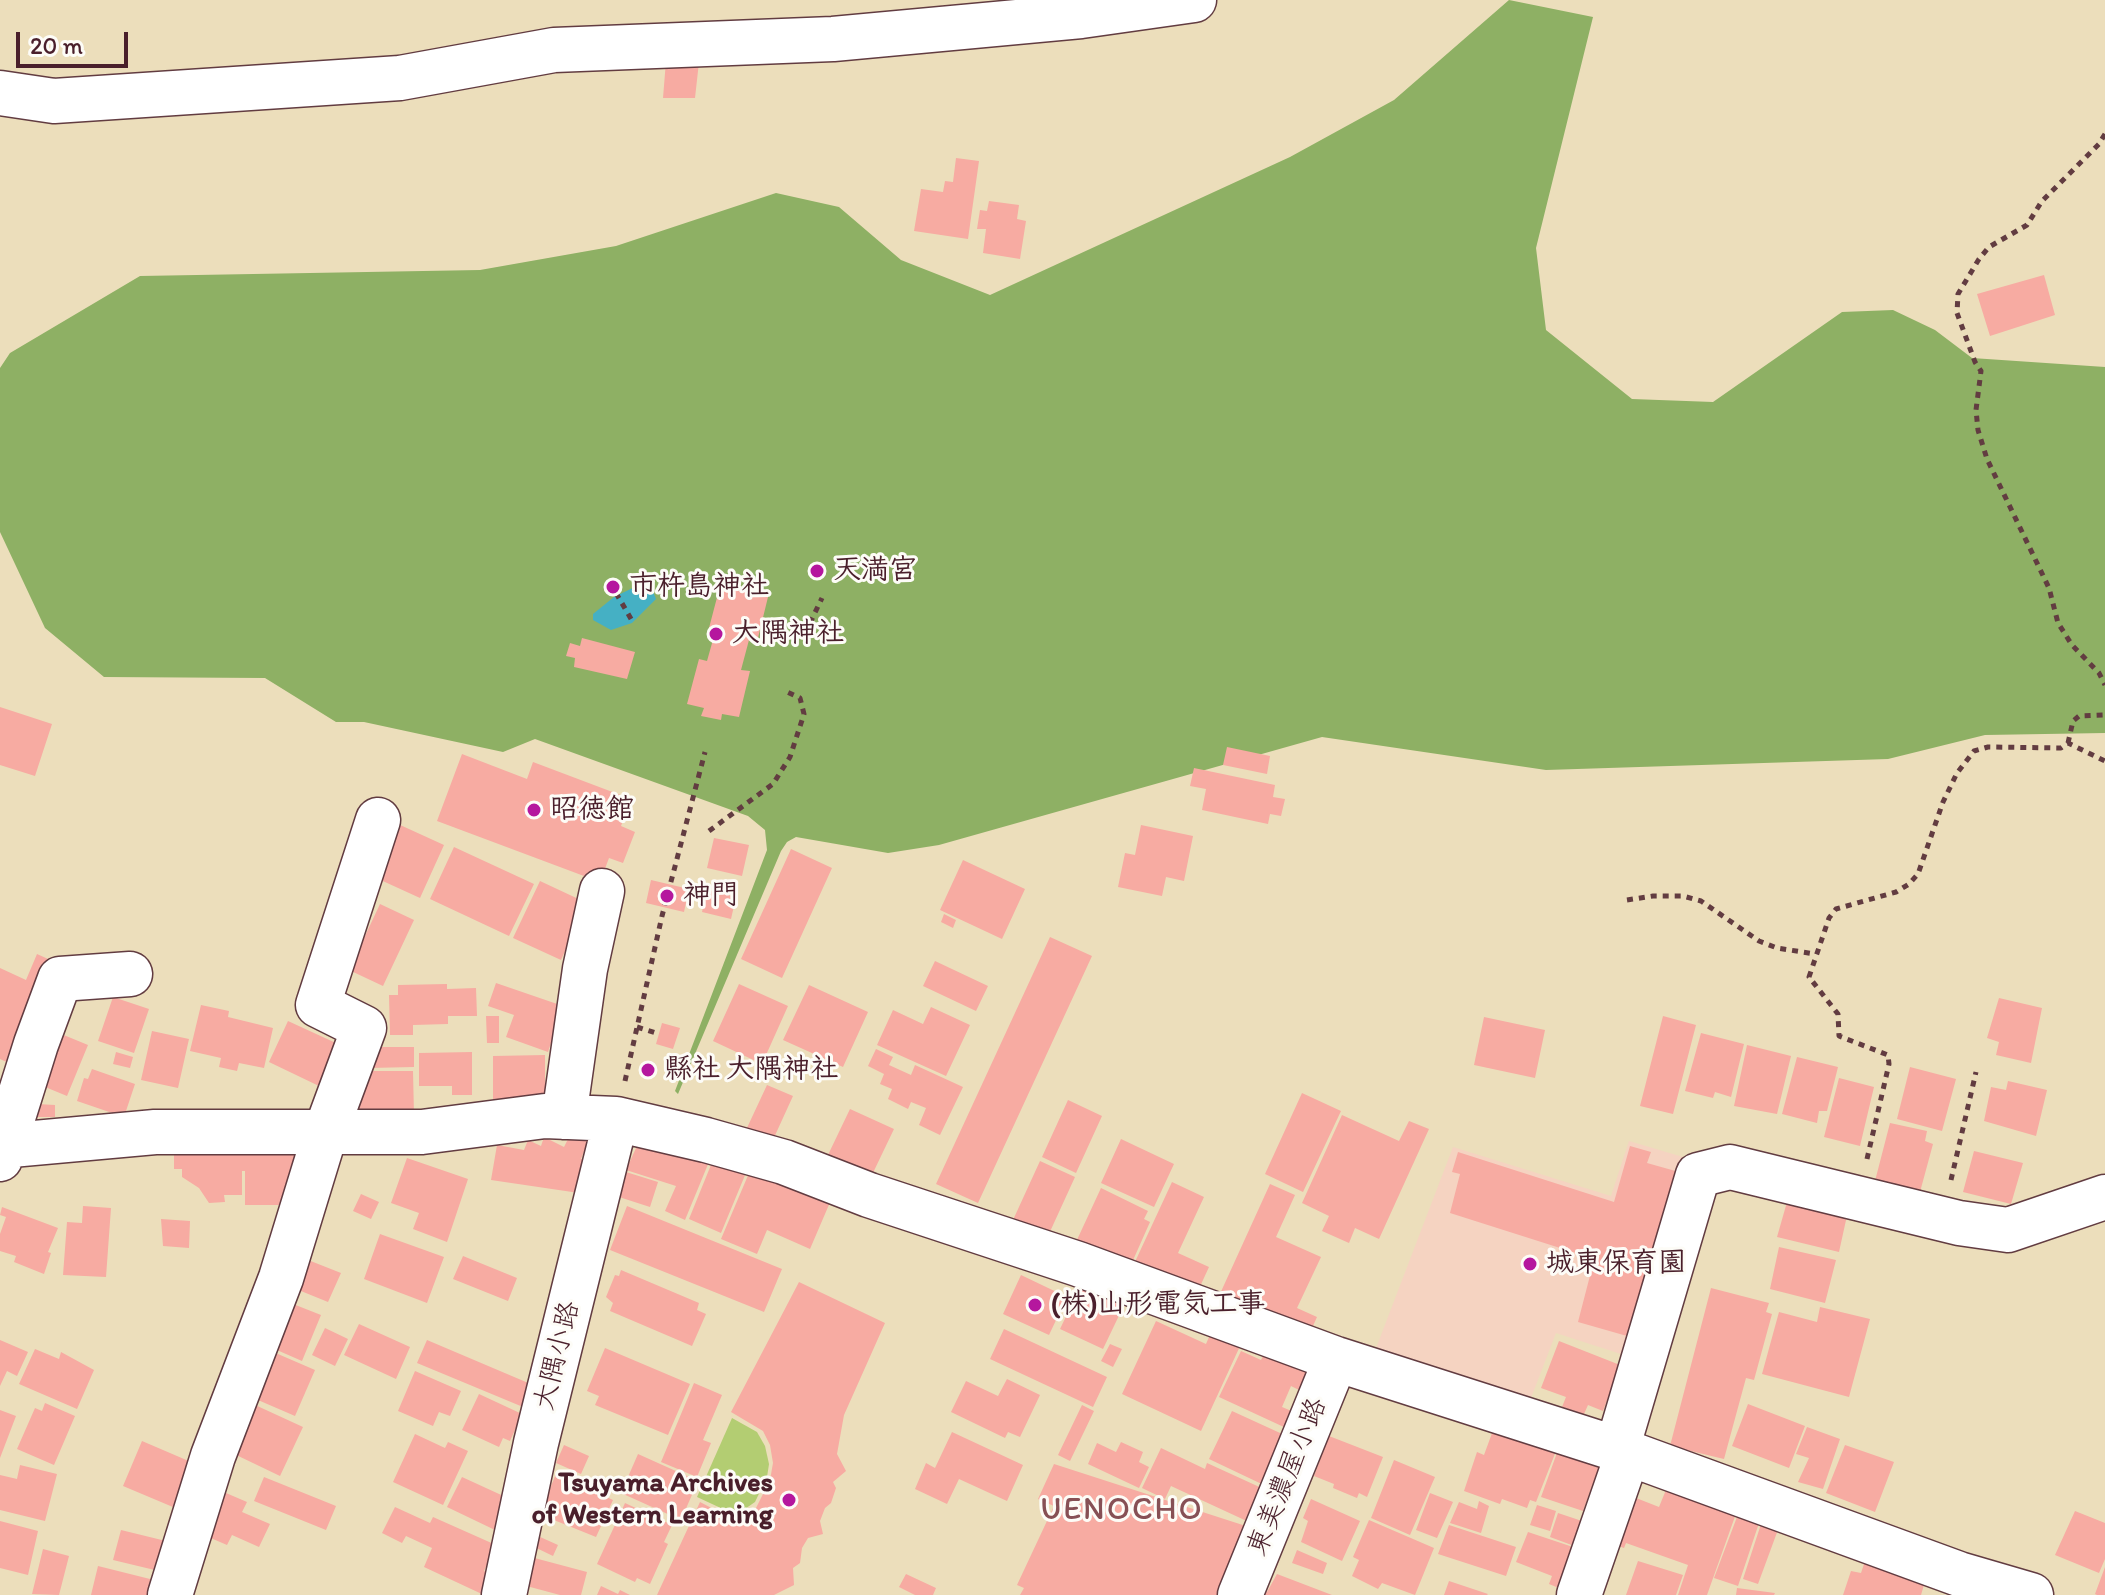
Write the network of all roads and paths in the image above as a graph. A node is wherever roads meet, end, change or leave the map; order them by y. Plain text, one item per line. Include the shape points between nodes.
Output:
1 (1194, 0) edge
2 (0, 93) edge
3 (2105, 134) edge
4 (616, 593) dead end
5 (822, 598) dead end
6 (810, 623) dead end
7 (634, 624) dead end
8 (2104, 684) edge
9 (787, 692) dead end
10 (2105, 715) edge
11 (2068, 743) junction
12 (705, 752) dead end
13 (2105, 761) edge
14 (378, 820) dead end
15 (709, 831) dead end
16 (602, 891) dead end
17 (1627, 900) dead end
18 (1815, 954) junction
19 (130, 974) dead end
20 (637, 1027) junction
21 (656, 1033) dead end
22 (1976, 1072) dead end
23 (564, 1117) junction
24 (616, 1119) junction
25 (326, 1131) junction
26 (1, 1151) edge
27 (2105, 1197) edge
28 (1864, 1200) junction
29 (1942, 1219) junction
30 (1336, 1359) junction
31 (1622, 1451) junction
32 (1955, 1584) edge
33 (170, 1595) edge
34 (504, 1595) edge
35 (1240, 1595) edge
36 (1579, 1595) edge
37 (2031, 1595) edge

1 - 2 street via 833,39 554,50 400,78 54,101
3 - 8 path via 2042,201 2027,225 1989,247 1979,259 1958,294 1957,313 1981,371 1976,410 1987,459 2049,588 2058,623
4 - 7 path
5 - 6 path
9 - 15 path via 800,698 804,714 790,757 773,784
10 - 11 path via 2079,716
11 - 13 path
11 - 18 path via 2061,748 1974,751 1943,802 1918,874 1896,892 1836,909
12 - 20 path
14 - 25 street via 318,1005 364,1028
16 - 23 street
17 - 18 path via 1668,896 1701,901 1759,941
18 - 28 path via 1809,977 1838,1014 1839,1036 1888,1055
19 - 26 street via 60,979
20 - 21 path
20 - 24 path
22 - 29 path
23 - 24 street
23 - 25 street via 422,1132
24 - 30 street via 784,1162
24 - 34 street, 大隅小路
25 - 26 street via 155,1132
25 - 33 street via 281,1278 213,1456
27 - 29 street via 2008,1230
28 - 29 street
28 - 31 street via 1730,1167 1698,1175
30 - 31 street
30 - 35 street, 東美濃屋小路
31 - 32 street
31 - 36 street
32 - 37 street

